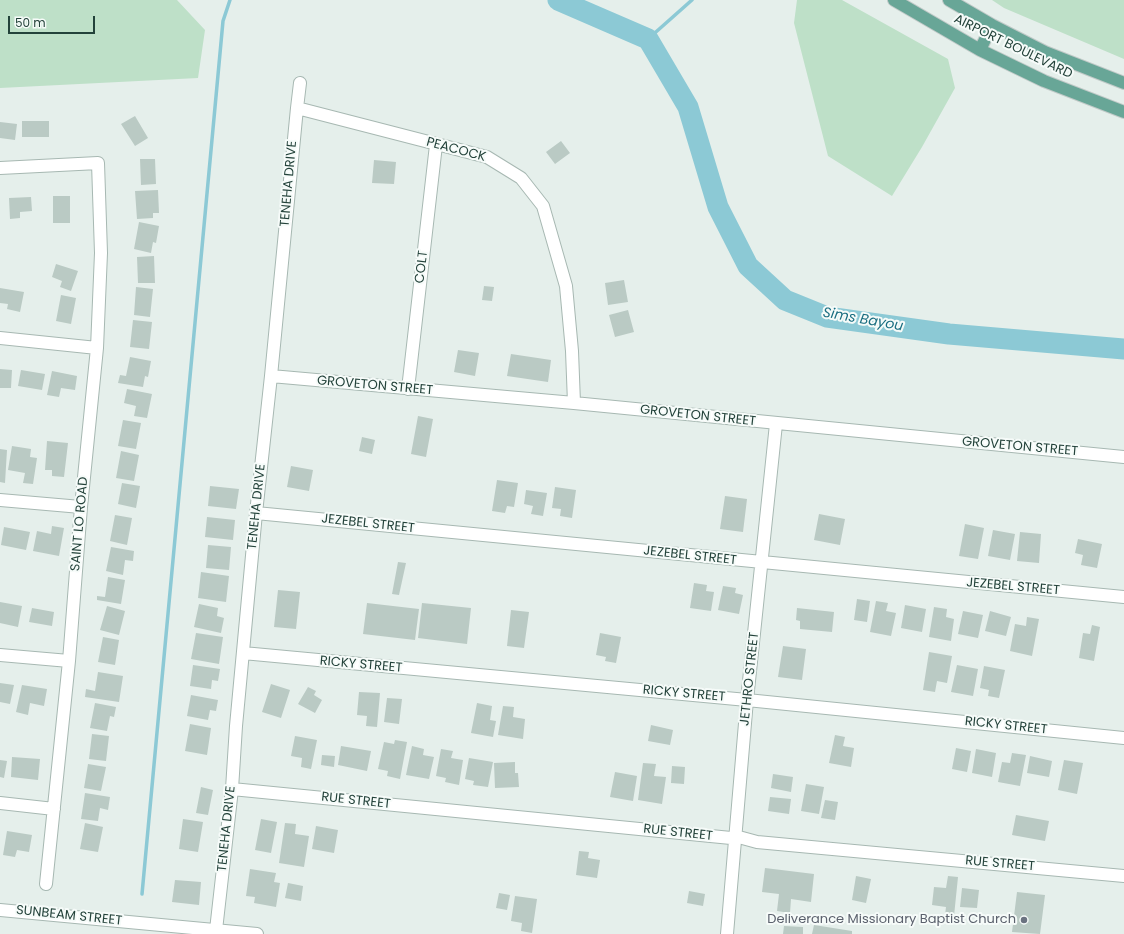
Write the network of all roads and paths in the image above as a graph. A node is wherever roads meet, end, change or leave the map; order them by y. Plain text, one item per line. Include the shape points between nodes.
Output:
1 (894, 0) edge
2 (949, 0) edge
3 (992, 25) junction
4 (980, 50) junction
5 (300, 83) dead end
6 (1124, 84) edge
7 (297, 108) junction
8 (1124, 112) edge
9 (436, 144) junction
10 (0, 168) edge
11 (0, 338) edge
12 (97, 348) junction
13 (271, 376) junction
14 (408, 389) junction
15 (574, 403) junction
16 (776, 424) junction
17 (1124, 457) edge
18 (0, 500) edge
19 (81, 507) junction
20 (256, 513) junction
21 (762, 563) junction
22 (1124, 597) edge
23 (243, 653) junction
24 (0, 655) edge
25 (69, 661) junction
26 (747, 700) junction
27 (1124, 738) edge
28 (232, 789) junction
29 (0, 803) edge
30 (54, 808) junction
31 (735, 836) junction
32 (1124, 876) edge
33 (46, 884) dead end
34 (0, 910) edge
35 (216, 930) junction
36 (257, 934) edge
37 (727, 934) edge

1 - 4 main road, AIRPORT BOULEVARD
2 - 3 main road, AIRPORT BOULEVARD
3 - 4 main road
3 - 6 main road, AIRPORT BOULEVARD via 1045,52
4 - 8 main road, AIRPORT BOULEVARD via 1044,81
5 - 7 street, TENEHA DRIVE
7 - 9 street, PEACOCK
7 - 13 street, TENEHA DRIVE
9 - 14 street, COLT
9 - 15 street, PEACOCK via 487,157 521,178 543,206 566,286
10 - 12 street, SAINT LO ROAD via 98,163 101,253
11 - 12 street
12 - 19 street, SAINT LO ROAD
13 - 14 street, GROVETON STREET
13 - 20 street, TENEHA DRIVE
14 - 15 street, GROVETON STREET
15 - 16 street, GROVETON STREET
16 - 17 street, GROVETON STREET
16 - 21 street, JETHRO STREET
18 - 19 street
19 - 25 street, SAINT LO ROAD
20 - 21 street, JEZEBEL STREET
20 - 23 street, TENEHA DRIVE
21 - 22 street, JEZEBEL STREET
21 - 26 street, JETHRO STREET
23 - 26 street, RICKY STREET
23 - 28 street, TENEHA DRIVE
24 - 25 street
25 - 30 street, SAINT LO ROAD
26 - 27 street, RICKY STREET
26 - 31 street, JETHRO STREET
28 - 31 street, RUE STREET via 731,838
28 - 35 street, TENEHA DRIVE
29 - 30 street
30 - 33 street, SAINT LO ROAD
31 - 32 street, RUE STREET via 757,842
31 - 37 street, JETHRO STREET
34 - 35 street, SUNBEAM STREET
35 - 36 street, SUNBEAM STREET

